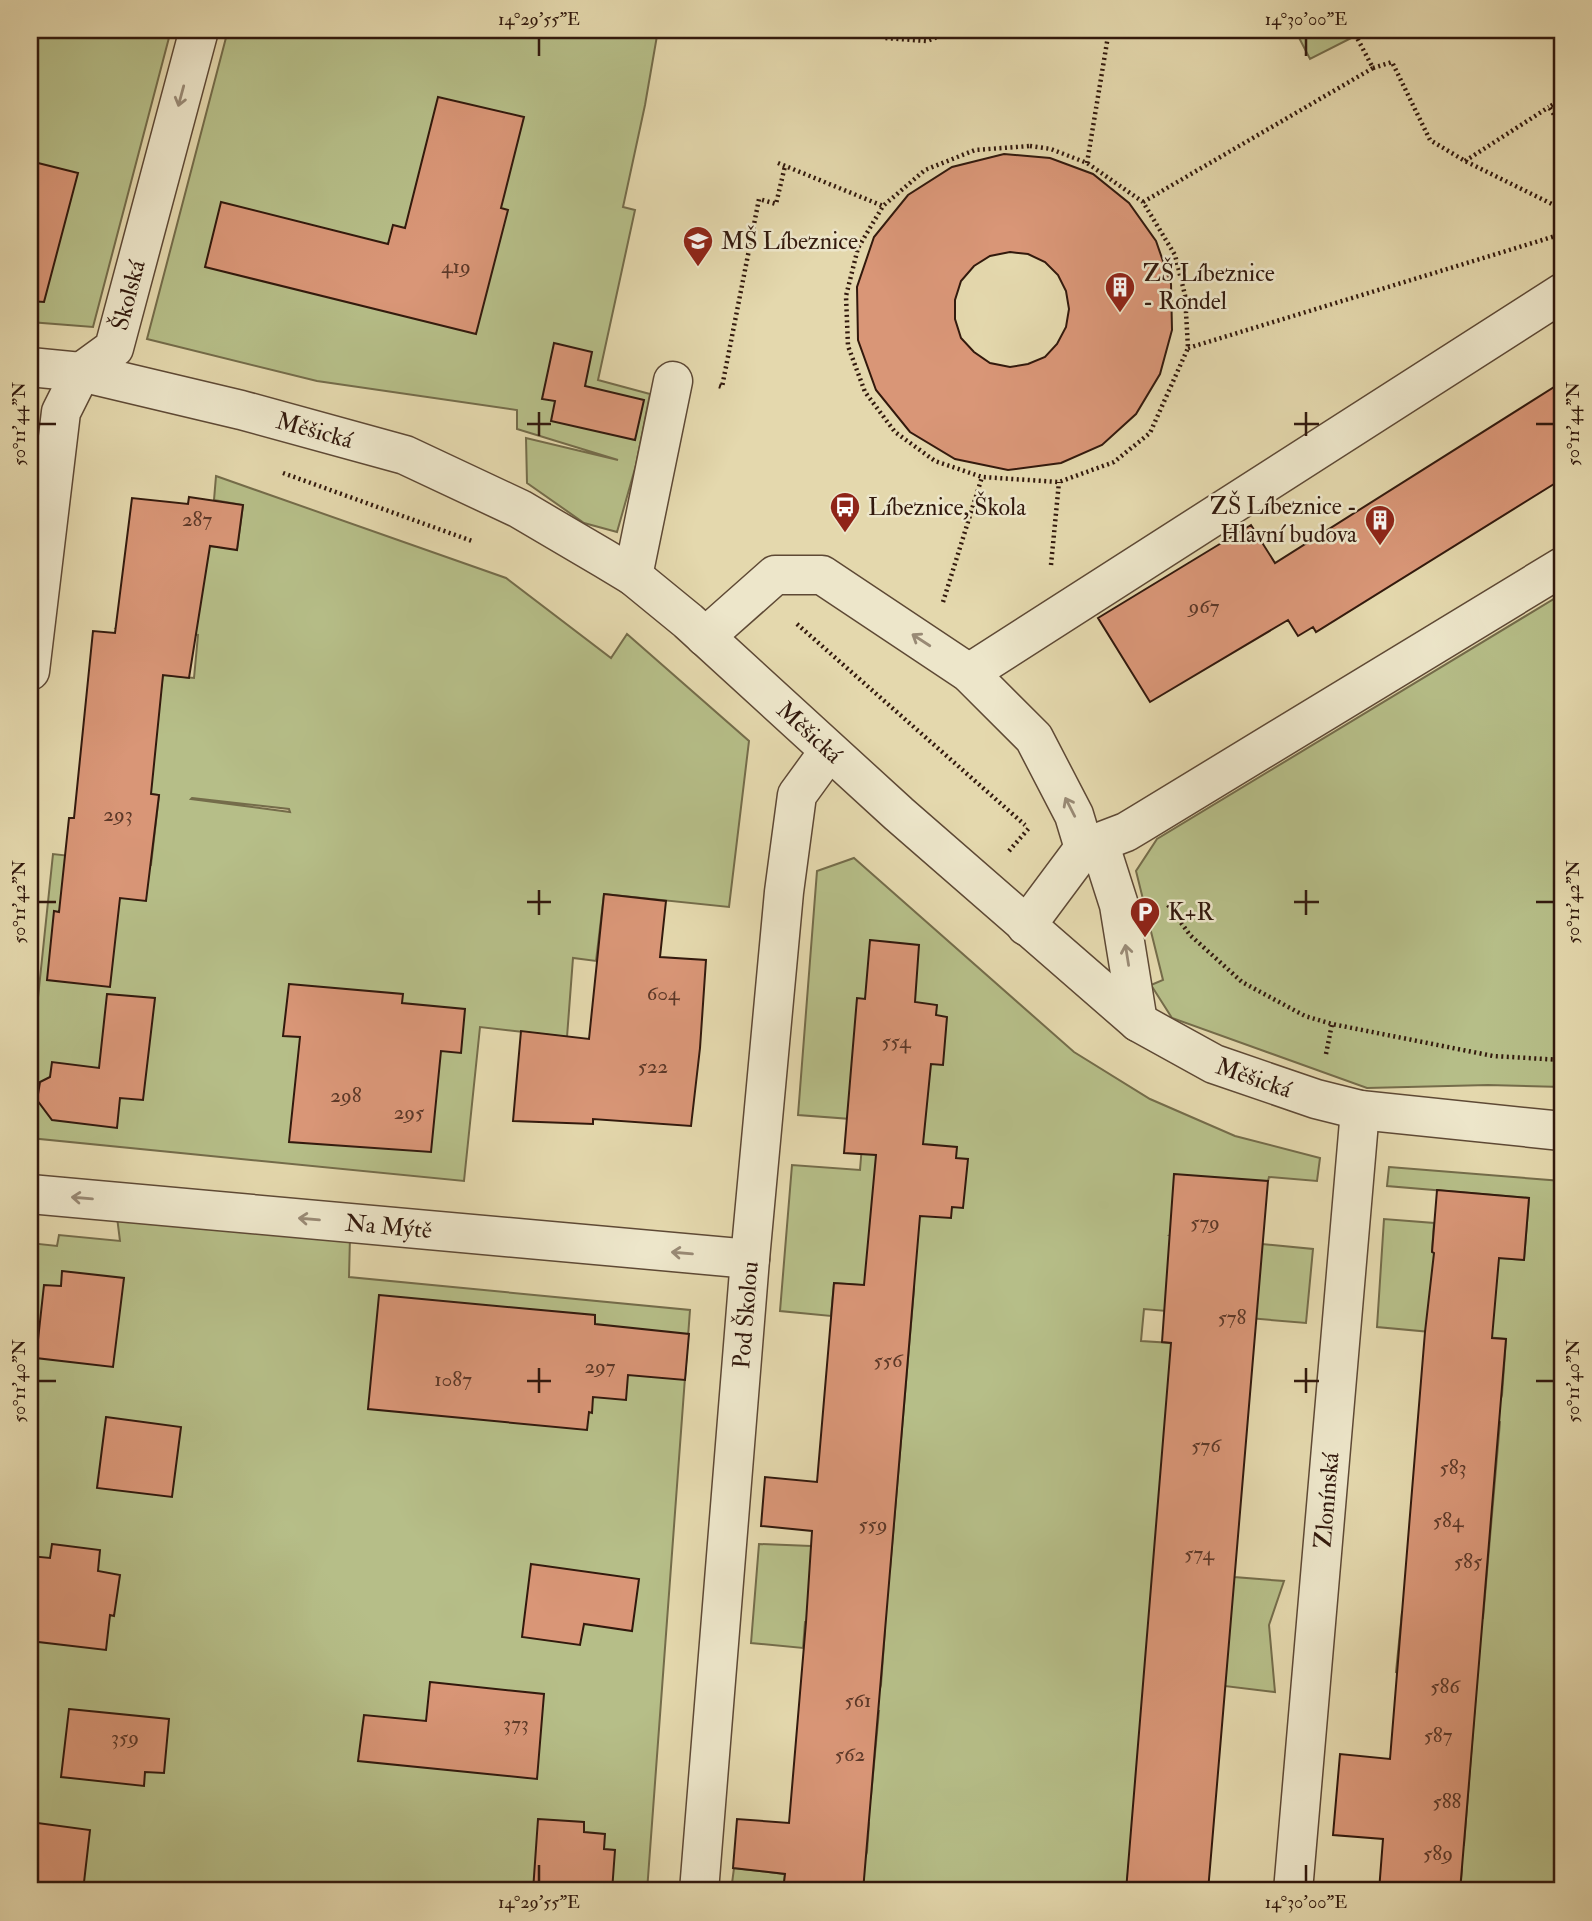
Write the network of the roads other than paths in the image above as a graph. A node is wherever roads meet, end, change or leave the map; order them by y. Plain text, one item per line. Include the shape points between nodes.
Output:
1 (199, 30) edge
2 (1562, 293) edge
3 (30, 367) edge
4 (81, 372) junction
5 (673, 381) road end
6 (1562, 567) edge
7 (633, 576) junction
8 (705, 637) junction
9 (30, 671) edge
10 (970, 673) junction
11 (829, 751) junction
12 (1084, 848) junction
13 (1026, 926) junction
14 (1138, 1022) junction
15 (1360, 1110) junction
16 (1562, 1131) edge
17 (30, 1194) edge
18 (750, 1259) junction
19 (699, 1891) edge
20 (1293, 1891) edge

1 -> 4 street, Školská via 114,348
2 - 10 street
3 - 4 street, Měšická
4 - 7 street, Měšická via 405,455 520,509
4 - 9 street, Školská via 61,412
5 - 7 street
6 - 12 street via 1134,828
7 - 8 street, Měšická
10 -> 8 street via 822,575 775,575
8 - 11 street, Měšická
12 -> 10 street via 1074,815 1034,738
11 - 13 street, Měšická
11 - 18 street, Pod Školou via 797,795
12 - 13 street
14 -> 12 street via 1119,905 1104,858
13 - 14 street, Měšická
14 - 15 street, Měšická via 1214,1064
15 - 16 street, Měšická
15 - 20 street, Zlonínská
18 -> 17 street, Na Mýtě
18 - 19 street, Pod Školou

